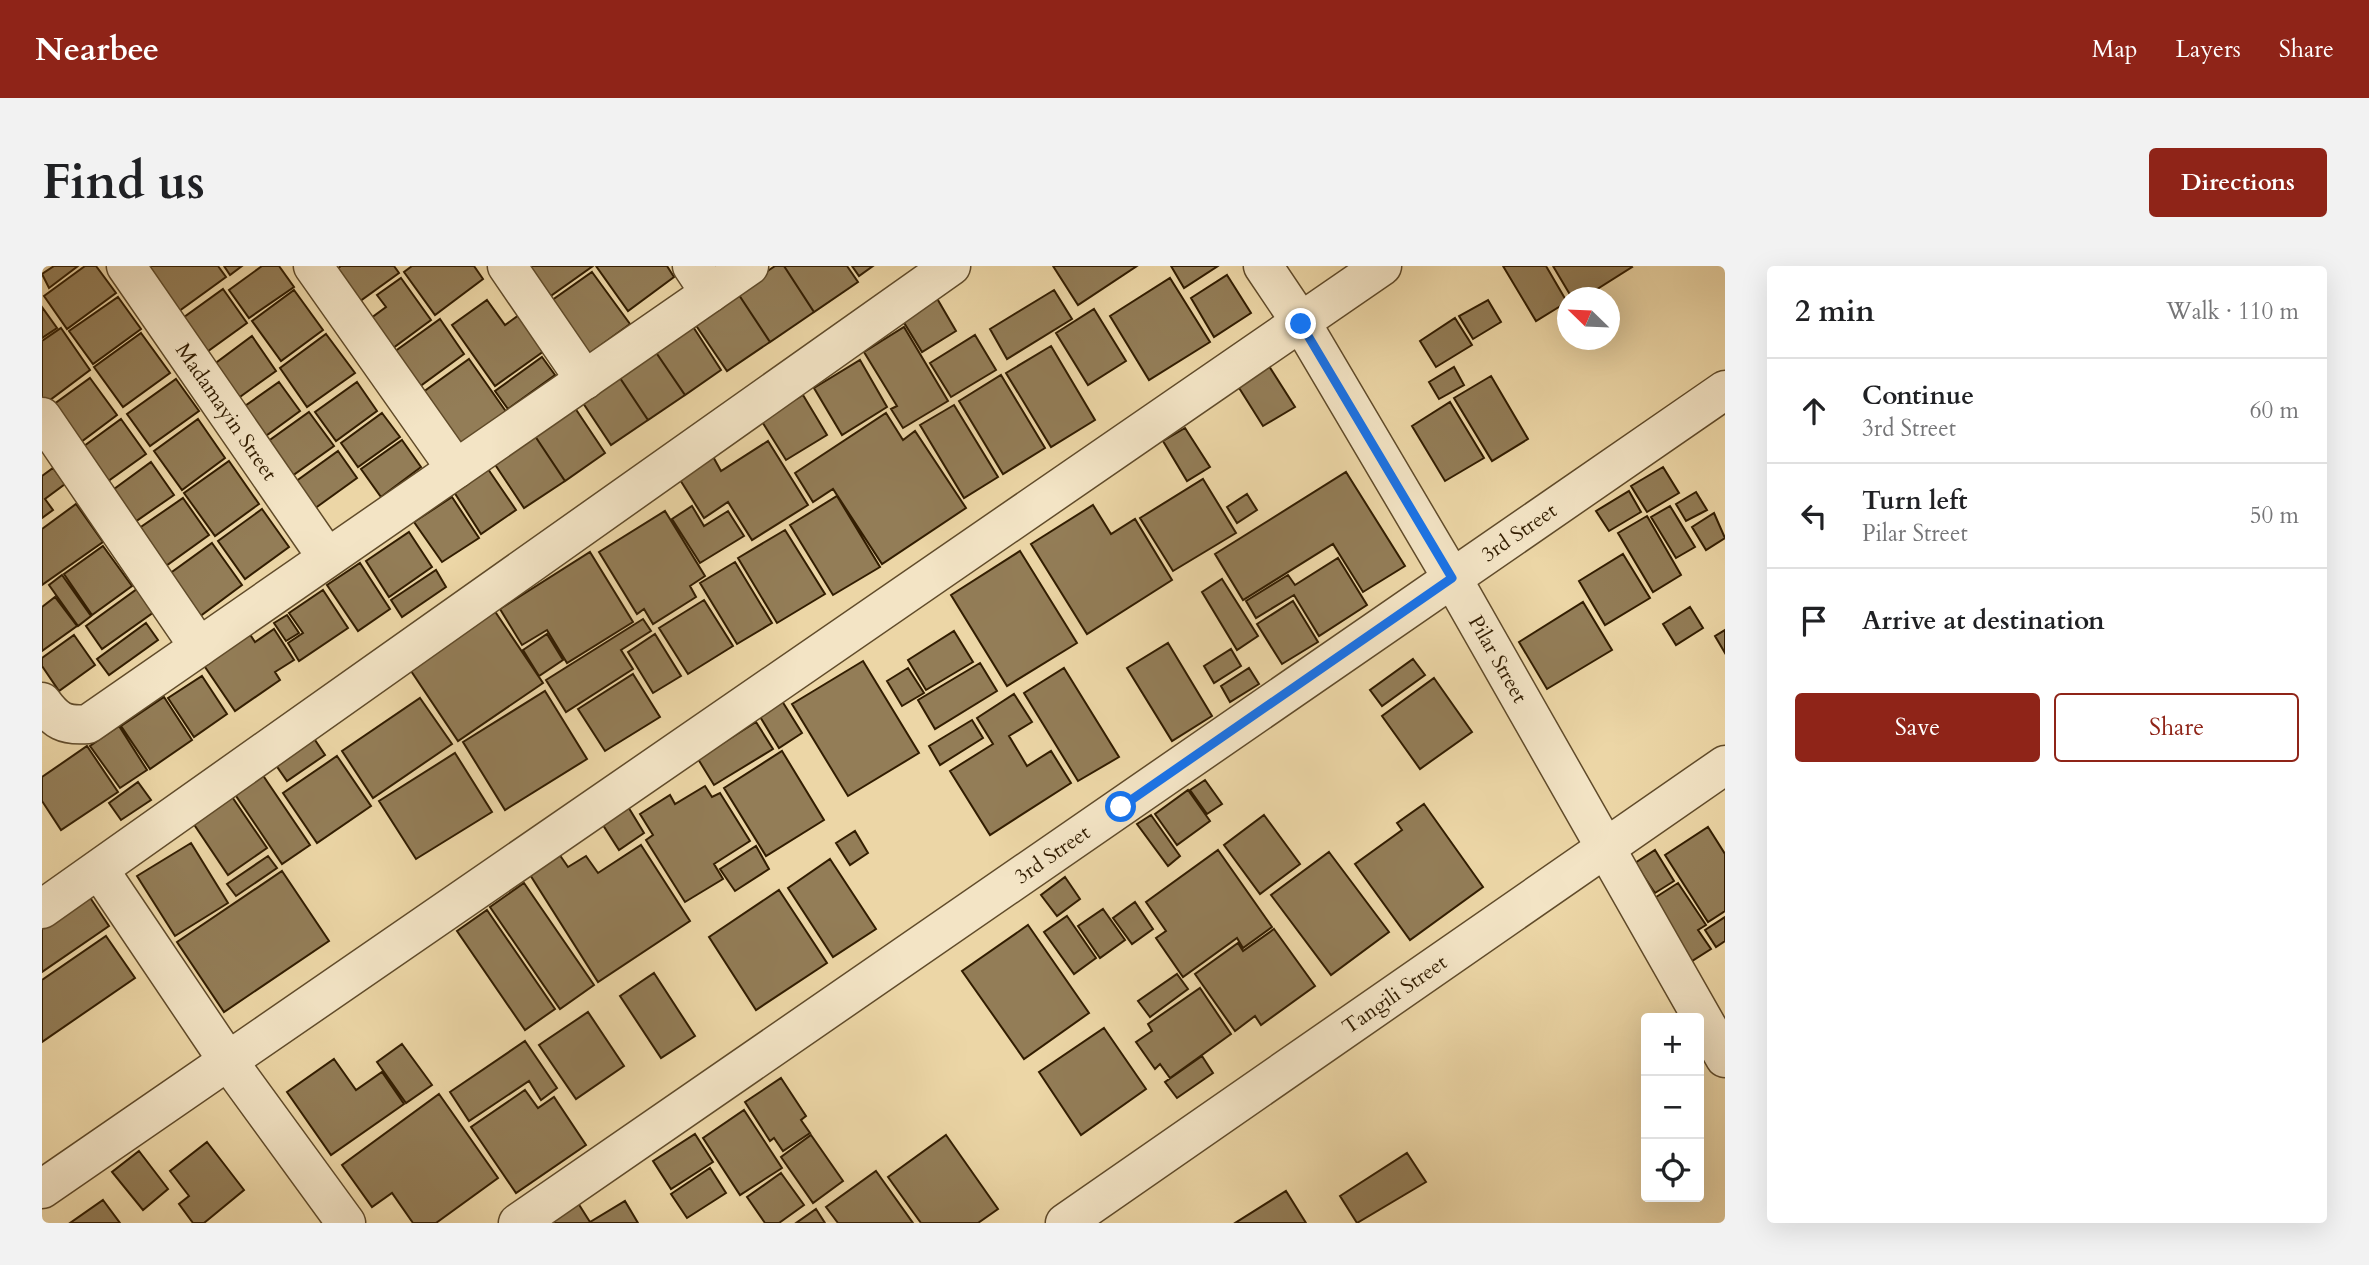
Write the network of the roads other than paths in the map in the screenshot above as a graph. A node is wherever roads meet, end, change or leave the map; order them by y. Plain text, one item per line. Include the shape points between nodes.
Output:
1 (126, 266) edge
2 (313, 266) edge
3 (507, 266) edge
4 (749, 266) edge
5 (951, 266) edge
6 (1263, 266) edge
7 (1382, 266) edge
8 (701, 279) edge
9 (1301, 324) junction
10 (585, 380) junction
11 (1725, 390) edge
12 (42, 417) edge
13 (456, 469) junction
14 (326, 556) junction
15 (1452, 578) junction
16 (199, 647) junction
17 (42, 702) edge
18 (1725, 765) edge
19 (1605, 848) junction
20 (100, 871) junction
21 (42, 909) edge
22 (1725, 1058) edge
23 (228, 1061) junction
24 (42, 1189) edge
25 (346, 1223) edge
26 (518, 1223) edge
27 (1065, 1223) edge

1 - 14 street, Madamayin Street
2 - 13 street
3 - 10 street
4 - 8 street
5 - 20 street
6 - 9 street, Pilar Street
7 - 9 street
8 - 10 street
9 - 15 street, Pilar Street
9 - 23 street
10 - 13 street
11 - 15 street, 3rd Street
12 - 16 street
13 - 14 street
14 - 16 street
15 - 19 street, Pilar Street
15 - 26 street, 3rd Street
16 - 17 street via 88,724 67,725 53,717
18 - 19 street, Tangili Street
19 - 22 street, Pilar Street
19 - 27 street, Tangili Street
20 - 21 street
20 - 23 street
23 - 24 street
23 - 25 street

